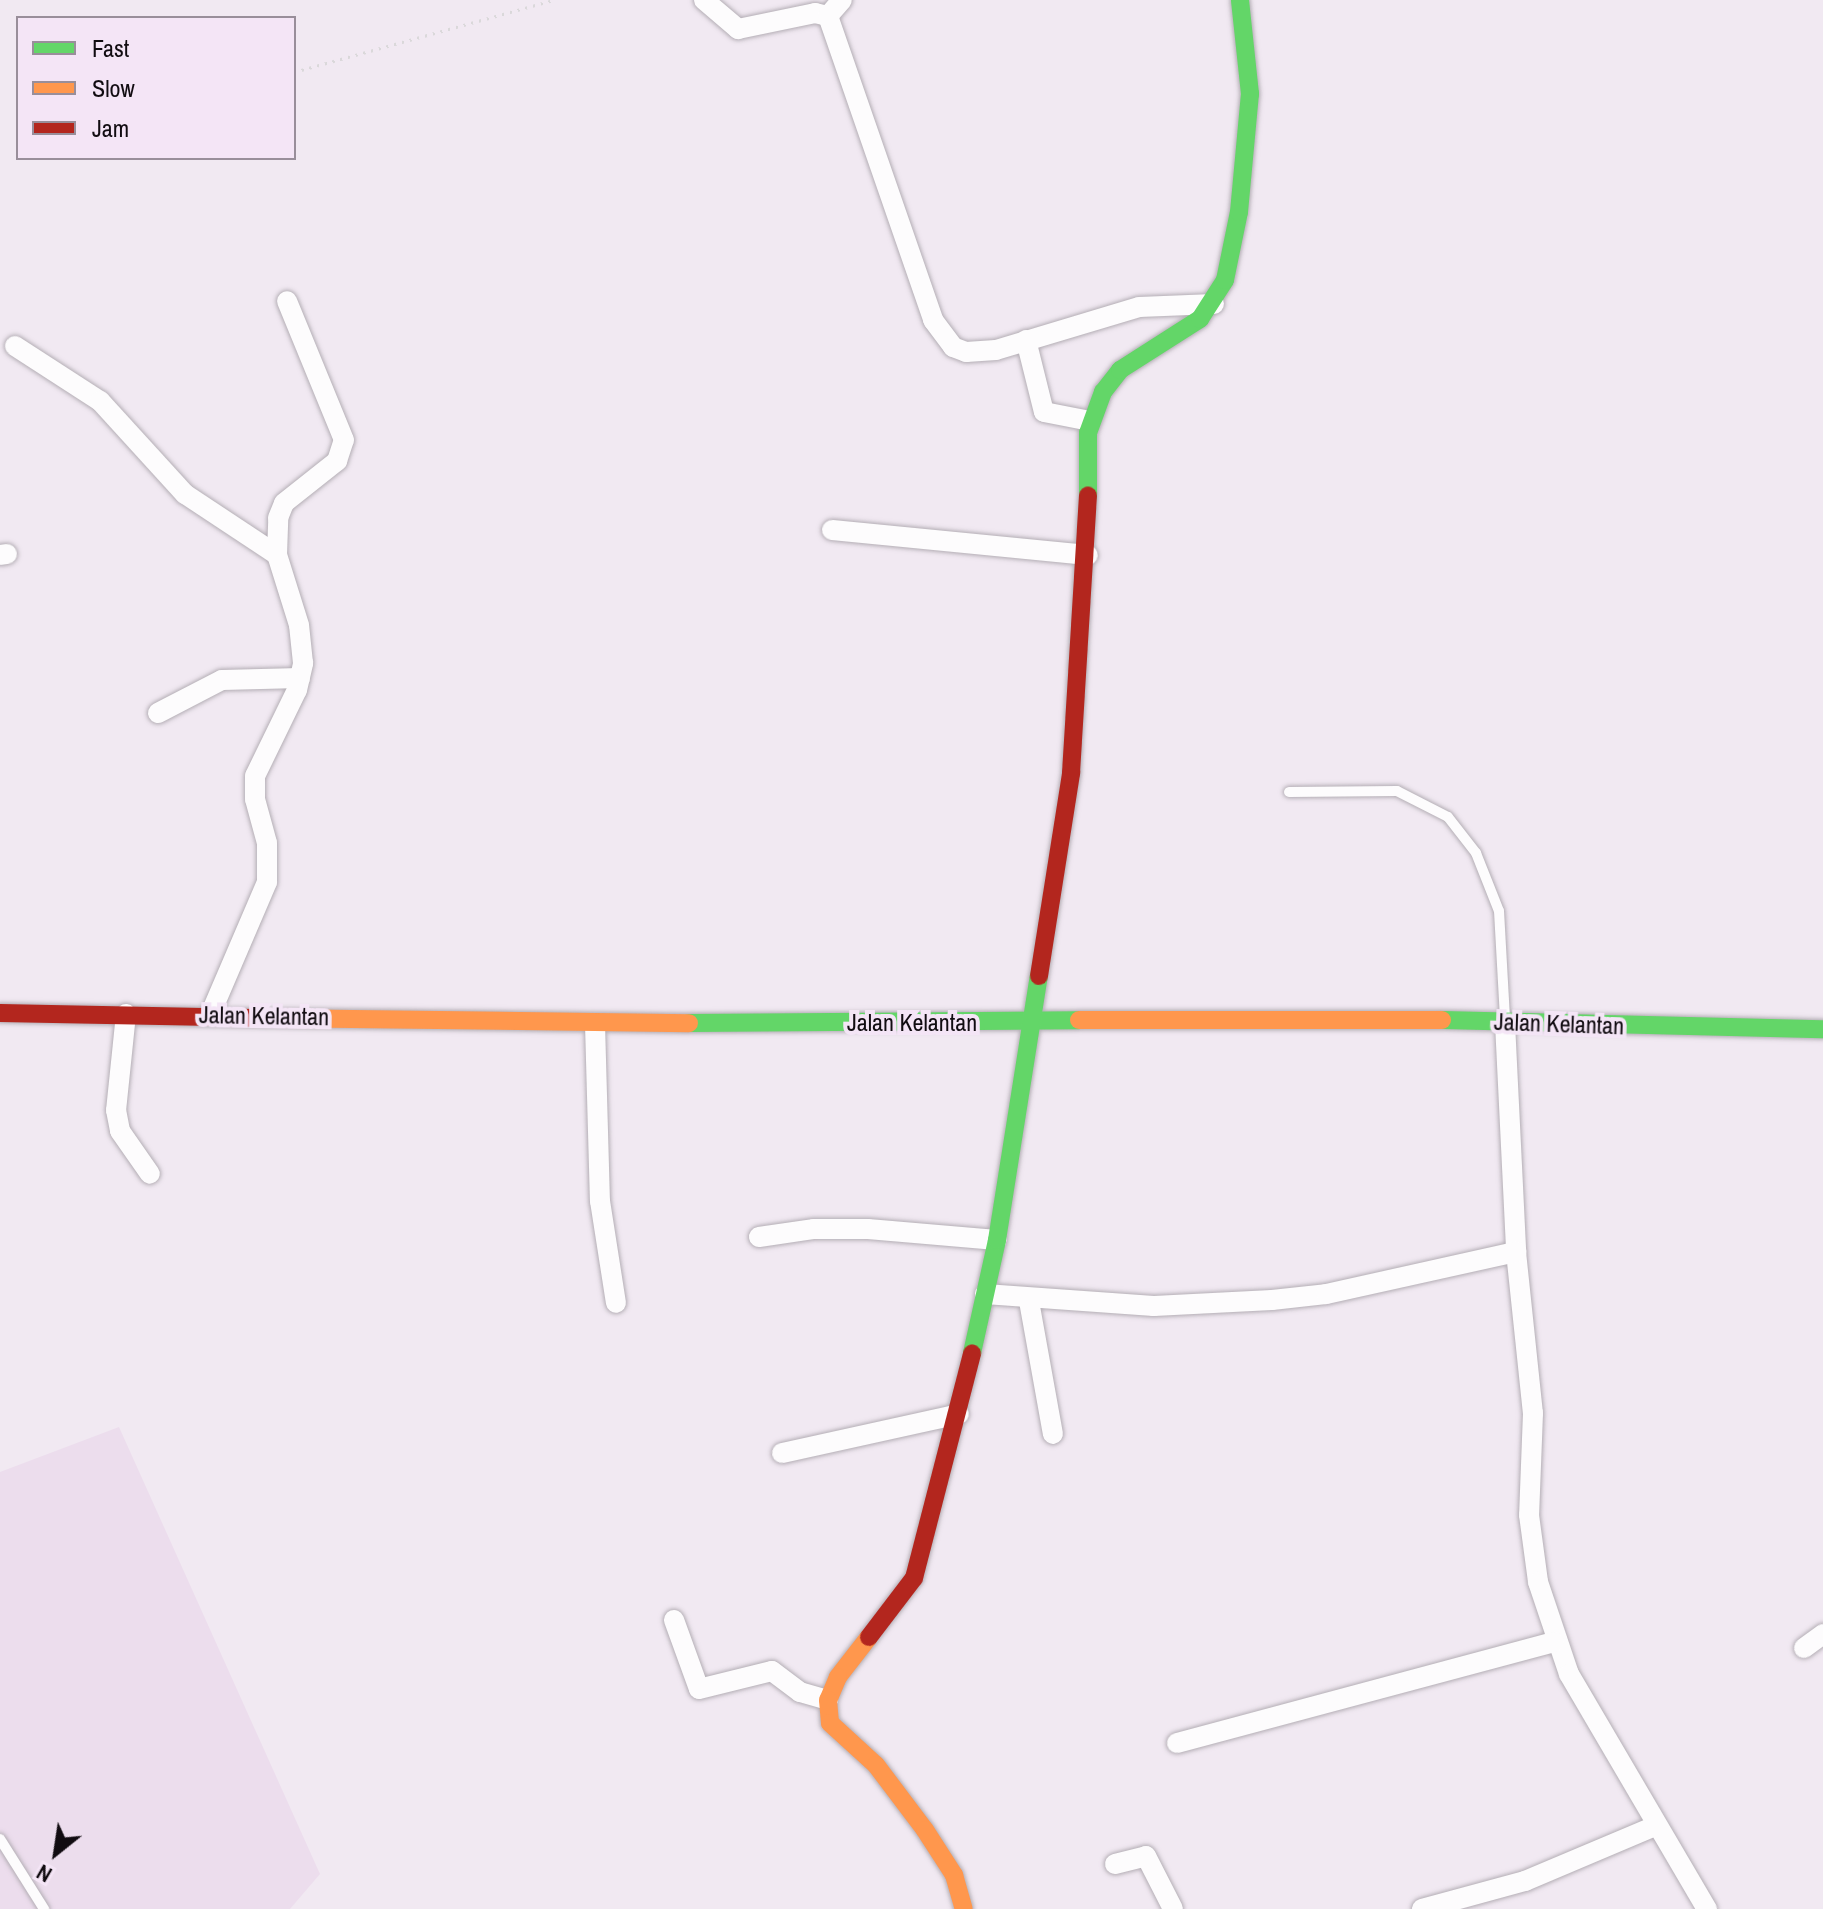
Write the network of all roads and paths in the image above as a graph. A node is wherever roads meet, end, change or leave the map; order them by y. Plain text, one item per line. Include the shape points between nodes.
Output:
1 (553, 0) edge
2 (704, 0) edge
3 (842, 0) edge
4 (1240, 0) edge
5 (828, 16) junction
6 (296, 71) edge
7 (287, 301) dead end
8 (1214, 304) junction
9 (1026, 340) junction
10 (15, 346) dead end
11 (1090, 421) junction
12 (832, 530) dead end
13 (277, 555) junction
14 (1088, 555) junction
15 (300, 678) junction
16 (158, 713) dead end
17 (1289, 792) dead end
18 (0, 1013) edge
19 (126, 1014) junction
20 (210, 1015) junction
21 (1029, 1023) junction
22 (1505, 1023) junction
23 (595, 1024) junction
24 (1823, 1029) edge
25 (150, 1174) dead end
26 (759, 1237) dead end
27 (997, 1240) junction
28 (1516, 1252) junction
29 (985, 1294) junction
30 (1029, 1301) junction
31 (616, 1303) dead end
32 (959, 1414) junction
33 (1053, 1434) dead end
34 (782, 1453) dead end
35 (674, 1620) dead end
36 (1823, 1634) edge
37 (1554, 1642) junction
38 (1804, 1648) dead end
39 (828, 1700) junction
40 (1177, 1743) dead end
41 (1655, 1826) junction
42 (0, 1839) edge
43 (1115, 1864) dead end
44 (44, 1909) edge
45 (964, 1909) edge
46 (1173, 1909) edge
47 (1422, 1909) edge
48 (1707, 1909) edge

1 - 6 path
2 - 5 street via 738,29 815,13
3 - 5 street
4 - 8 main road via 1250,94 1243,179 1225,280
5 - 9 street via 946,342 976,352
7 - 13 street via 344,440 327,472 284,503 275,537
8 - 9 street via 1158,303
8 - 11 main road via 1200,319 1120,370
9 - 11 street via 1044,412
10 - 13 street via 100,401 185,494
11 - 14 main road
12 - 14 street
13 - 15 street via 303,646
14 - 21 main road via 1071,773
15 - 16 street via 222,680
15 - 20 street via 255,776 255,799 267,843 267,882
17 - 22 lane via 1397,791 1429,804 1467,838 1499,911
18 - 19 main road, Jalan Kelantan
19 - 20 main road, Jalan Kelantan
19 - 25 street via 116,1110 120,1131
20 - 23 main road, Jalan Kelantan
21 - 22 main road, Jalan Kelantan via 1378,1018
21 - 23 main road, Jalan Kelantan
21 - 27 main road
22 - 24 main road, Jalan Kelantan
22 - 28 street
23 - 31 street via 599,1186
26 - 27 street via 868,1229
27 - 29 main road
28 - 30 street via 1326,1294 1272,1300 1154,1306
28 - 37 street via 1533,1413 1529,1515 1538,1582
29 - 30 street
29 - 32 main road
30 - 33 street
32 - 34 street
32 - 39 main road via 914,1578 838,1677
35 - 39 street via 699,1689 772,1671 800,1692
36 - 38 street
37 - 40 street
37 - 41 street
39 - 45 main road via 830,1723 876,1765 925,1830 954,1875
41 - 47 street via 1525,1881
41 - 48 street
42 - 44 lane
43 - 46 street via 1146,1856

